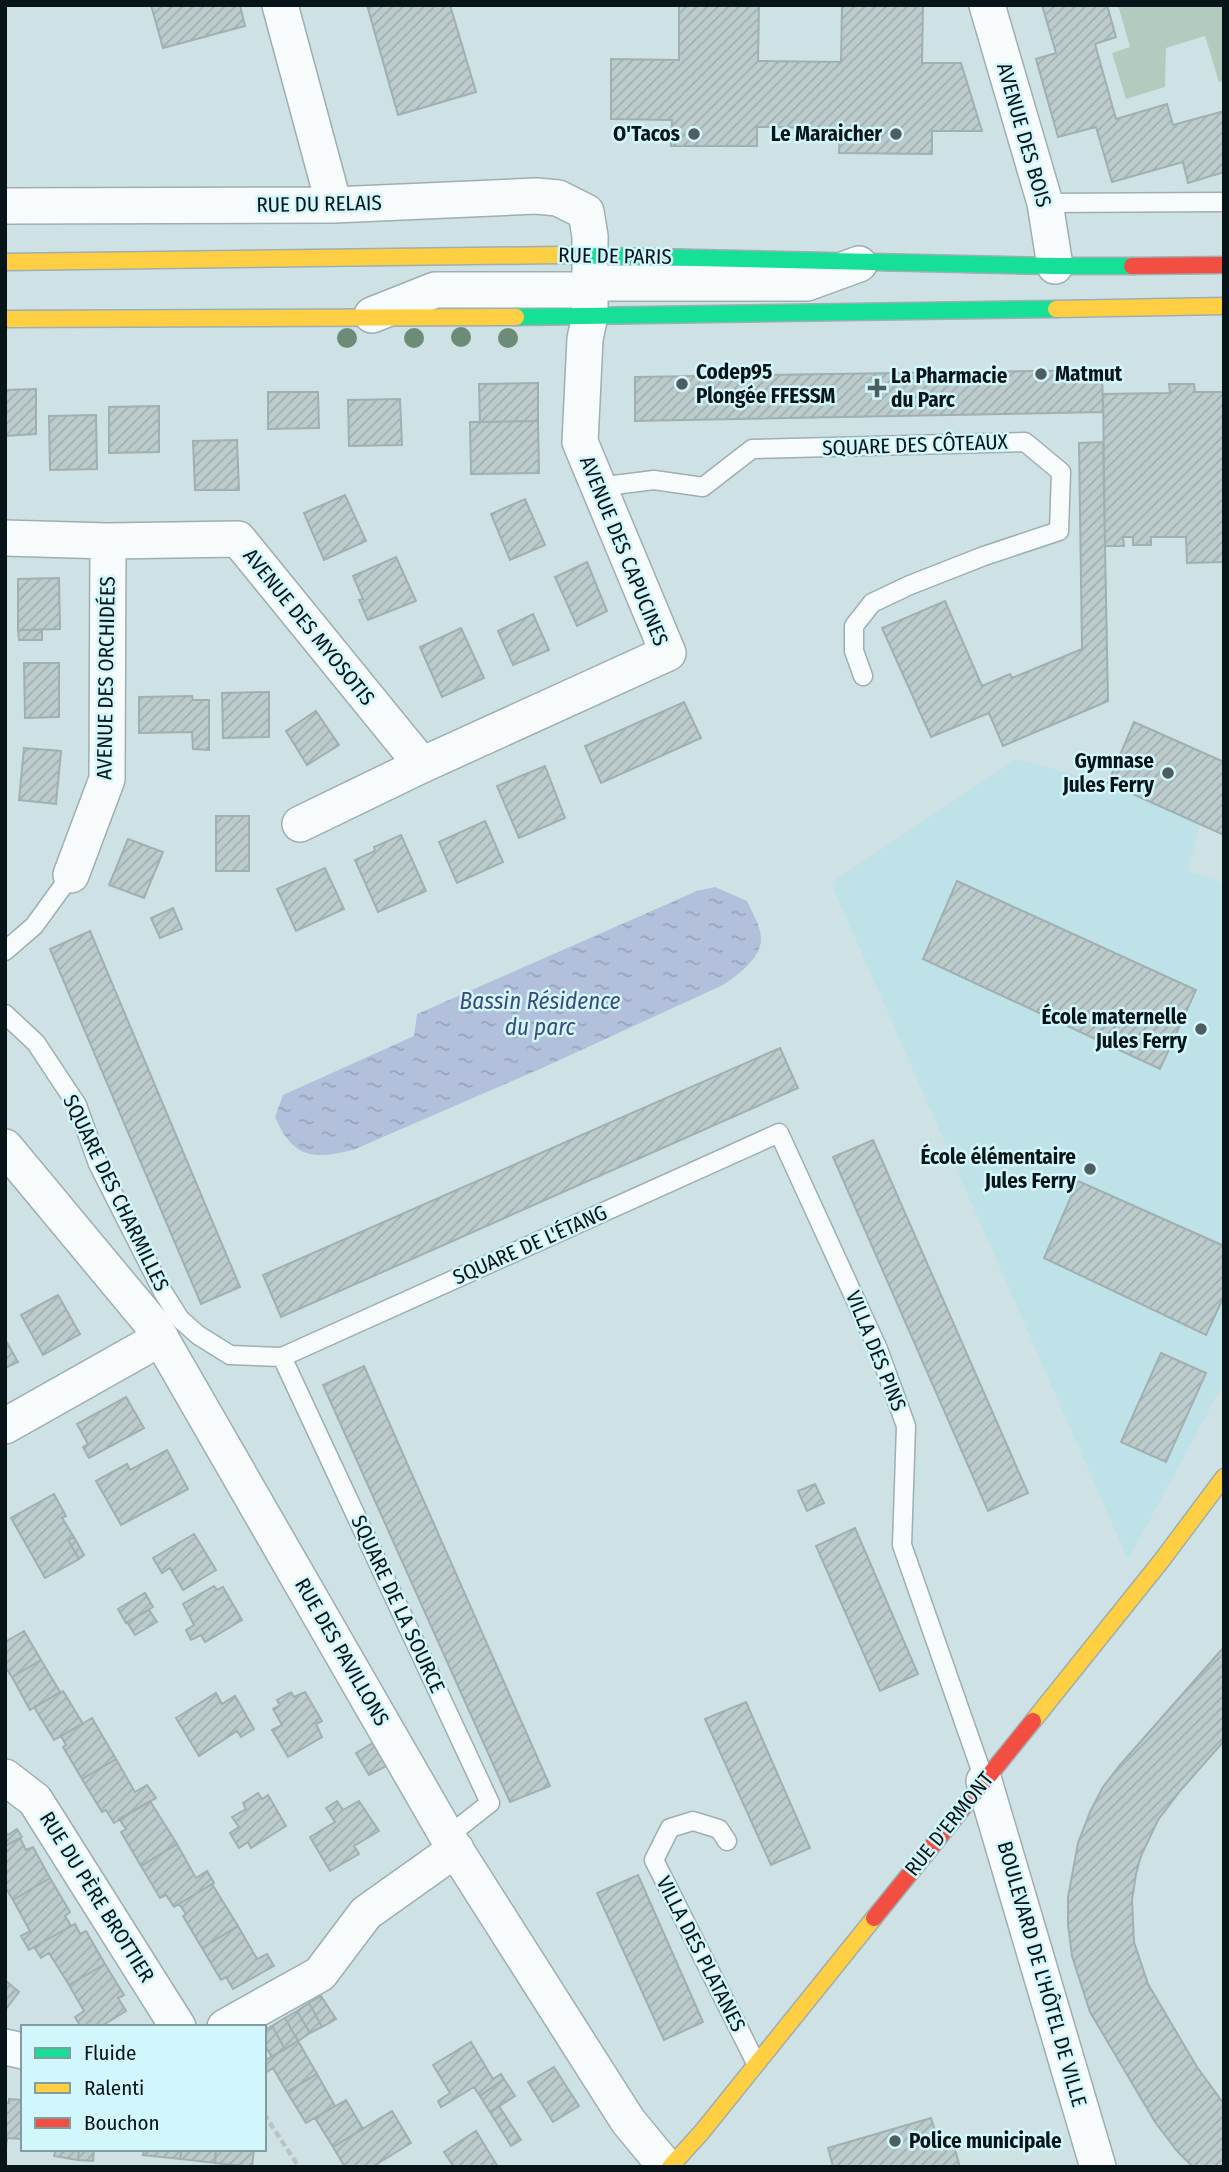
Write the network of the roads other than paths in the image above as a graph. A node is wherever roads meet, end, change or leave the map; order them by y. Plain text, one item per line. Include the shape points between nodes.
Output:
1 (280, 5) edge
2 (987, 5) edge
3 (1224, 202) edge
4 (1045, 203) junction
5 (334, 205) junction
6 (5, 206) edge
7 (5, 261) edge
8 (869, 261) joint
9 (1224, 265) edge
10 (1055, 266) junction
11 (590, 286) junction
12 (1224, 306) edge
13 (369, 317) joint
14 (5, 319) edge
15 (598, 487) junction
16 (5, 538) edge
17 (108, 541) junction
18 (863, 676) dead end
19 (422, 765) junction
20 (300, 824) dead end
21 (71, 875) joint
22 (5, 951) edge
23 (5, 1014) edge
24 (779, 1133) joint
25 (8, 1156) edge
26 (161, 1338) junction
27 (282, 1357) junction
28 (5, 1426) edge
29 (1224, 1477) edge
30 (5, 1777) edge
31 (984, 1781) junction
32 (727, 1841) dead end
33 (452, 1842) junction
34 (177, 2025) edge
35 (229, 2025) edge
36 (757, 2063) junction
37 (668, 2167) edge
38 (1098, 2167) edge

1 - 5 street
2 - 4 street, AVENUE DES BOIS
3 - 4 lane
4 - 10 street, AVENUE DES BOIS
5 - 6 street, RUE DU RELAIS
5 - 11 street, RUE DU RELAIS via 558,198 586,212
7 - 11 main road, RUE DE PARIS
8 - 10 main road
8 - 11 street via 807,283
9 - 10 main road
11 - 12 main road, RUE DE PARIS via 645,316
11 - 13 street via 435,290
11 - 15 street, AVENUE DES CAPUCINES via 580,442
13 - 14 main road
15 - 18 lane, SQUARE DES CÔTEAUX via 654,480 703,487 752,449 1025,442 1061,472 1059,531 947,570 872,603 853,626 854,651
15 - 19 street, AVENUE DES CAPUCINES via 667,653
16 - 17 street, AVENUE DES MYOSOTIS
17 - 19 street, AVENUE DES MYOSOTIS via 238,539
17 - 21 street, AVENUE DES ORCHIDÉES via 107,779
19 - 20 street, AVENUE DES CAPUCINES
21 - 22 lane, AVENUE DES ORCHIDÉES via 34,926
23 - 27 lane, SQUARE DES CHARMILLES via 36,1043 77,1105 98,1164 180,1319 230,1355
24 - 27 lane, SQUARE DE L'ÉTANG
24 - 31 lane, VILLA DES PINS via 878,1349 906,1426 902,1545
25 - 26 street, RUE DES PAVILLONS
26 - 28 street
26 - 33 street, RUE DES PAVILLONS
27 - 33 lane, SQUARE DE LA SOURCE via 491,1803
29 - 31 main road, RUE D'ERMONT
30 - 34 street, RUE DU PÈRE BROTTIER via 35,1800
31 - 36 main road, RUE D'ERMONT
31 - 38 street, BOULEVARD DE L'HÔTEL DE VILLE
32 - 36 lane, VILLA DES PLATANES via 719,1829 692,1821 670,1828 654,1860
33 - 35 street via 366,1913 320,1974
33 - 37 street, RUE DES PAVILLONS via 628,2121
36 - 37 main road, RUE D'ERMONT

